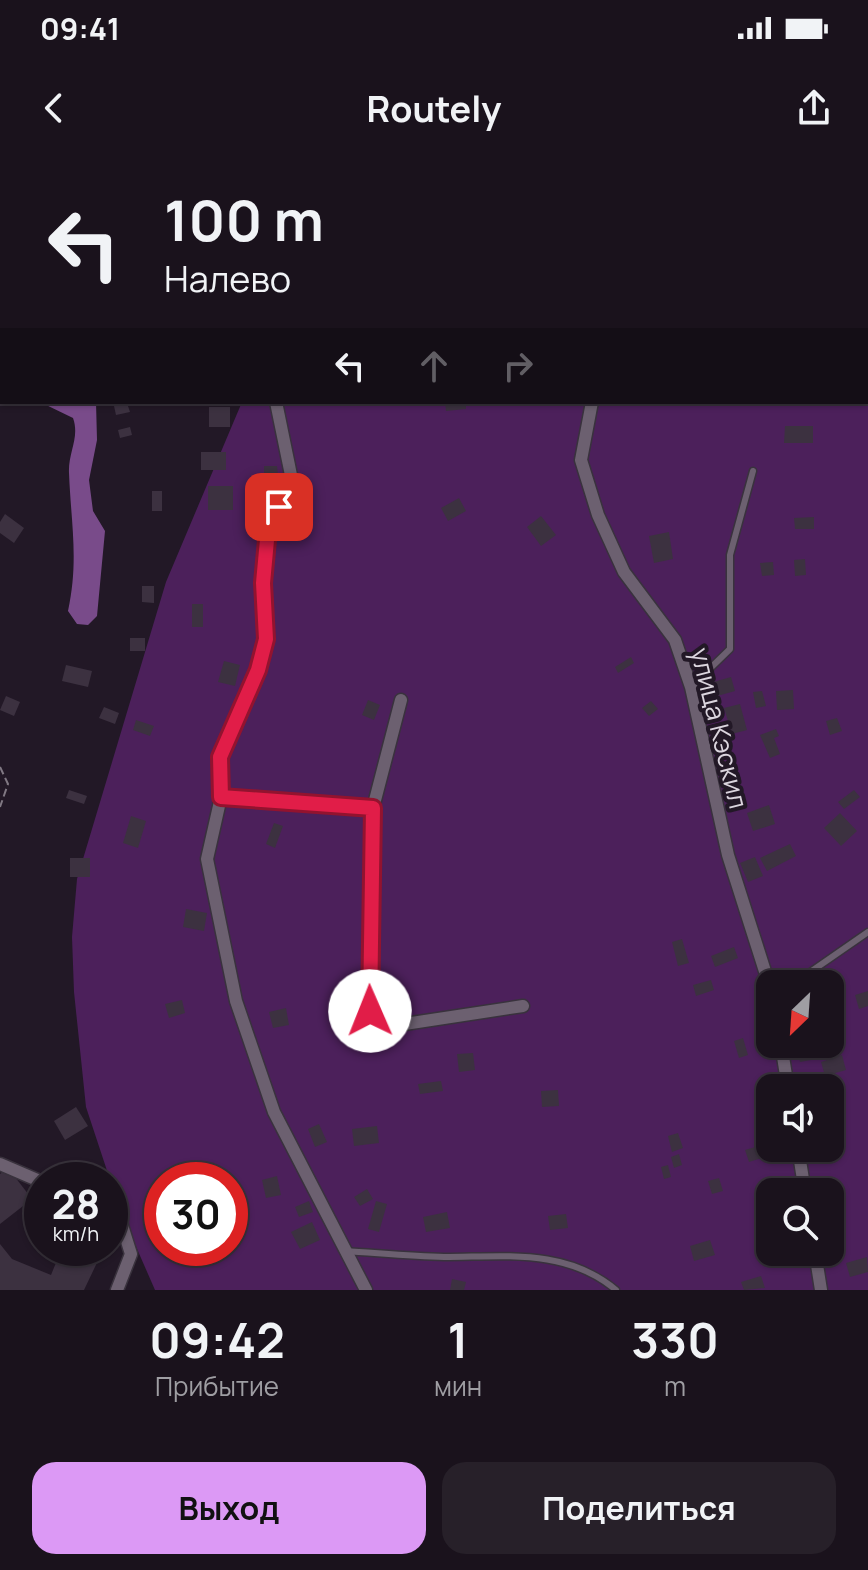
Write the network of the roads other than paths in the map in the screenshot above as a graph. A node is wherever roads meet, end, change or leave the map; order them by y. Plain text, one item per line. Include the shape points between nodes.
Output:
1 (276, 404) edge
2 (592, 404) edge
3 (753, 471) dead end
4 (691, 687) junction
5 (401, 700) dead end
6 (221, 797) junction
7 (373, 808) junction
8 (868, 932) edge
9 (765, 970) edge
10 (813, 970) edge
11 (523, 1006) dead end
12 (0, 1164) edge
13 (24, 1174) edge
14 (345, 1251) junction
15 (126, 1266) edge
16 (817, 1266) edge
17 (117, 1290) edge
18 (366, 1290) edge
19 (616, 1290) edge
20 (821, 1290) edge

1 - 6 street via 292,480 267,540 266,639 220,757
2 - 4 street, улица Кэскил via 581,460 598,515 624,572 675,640
3 - 4 lane via 730,555 730,649
4 - 9 street, улица Кэскил via 728,855
5 - 7 street
6 - 7 street
6 - 14 street via 207,859 236,1001 274,1112
7 - 11 street via 370,1011 398,1025
8 - 10 lane
12 - 13 street
14 - 18 street
14 - 19 lane via 523,1254 584,1269
15 - 17 street
16 - 20 street

